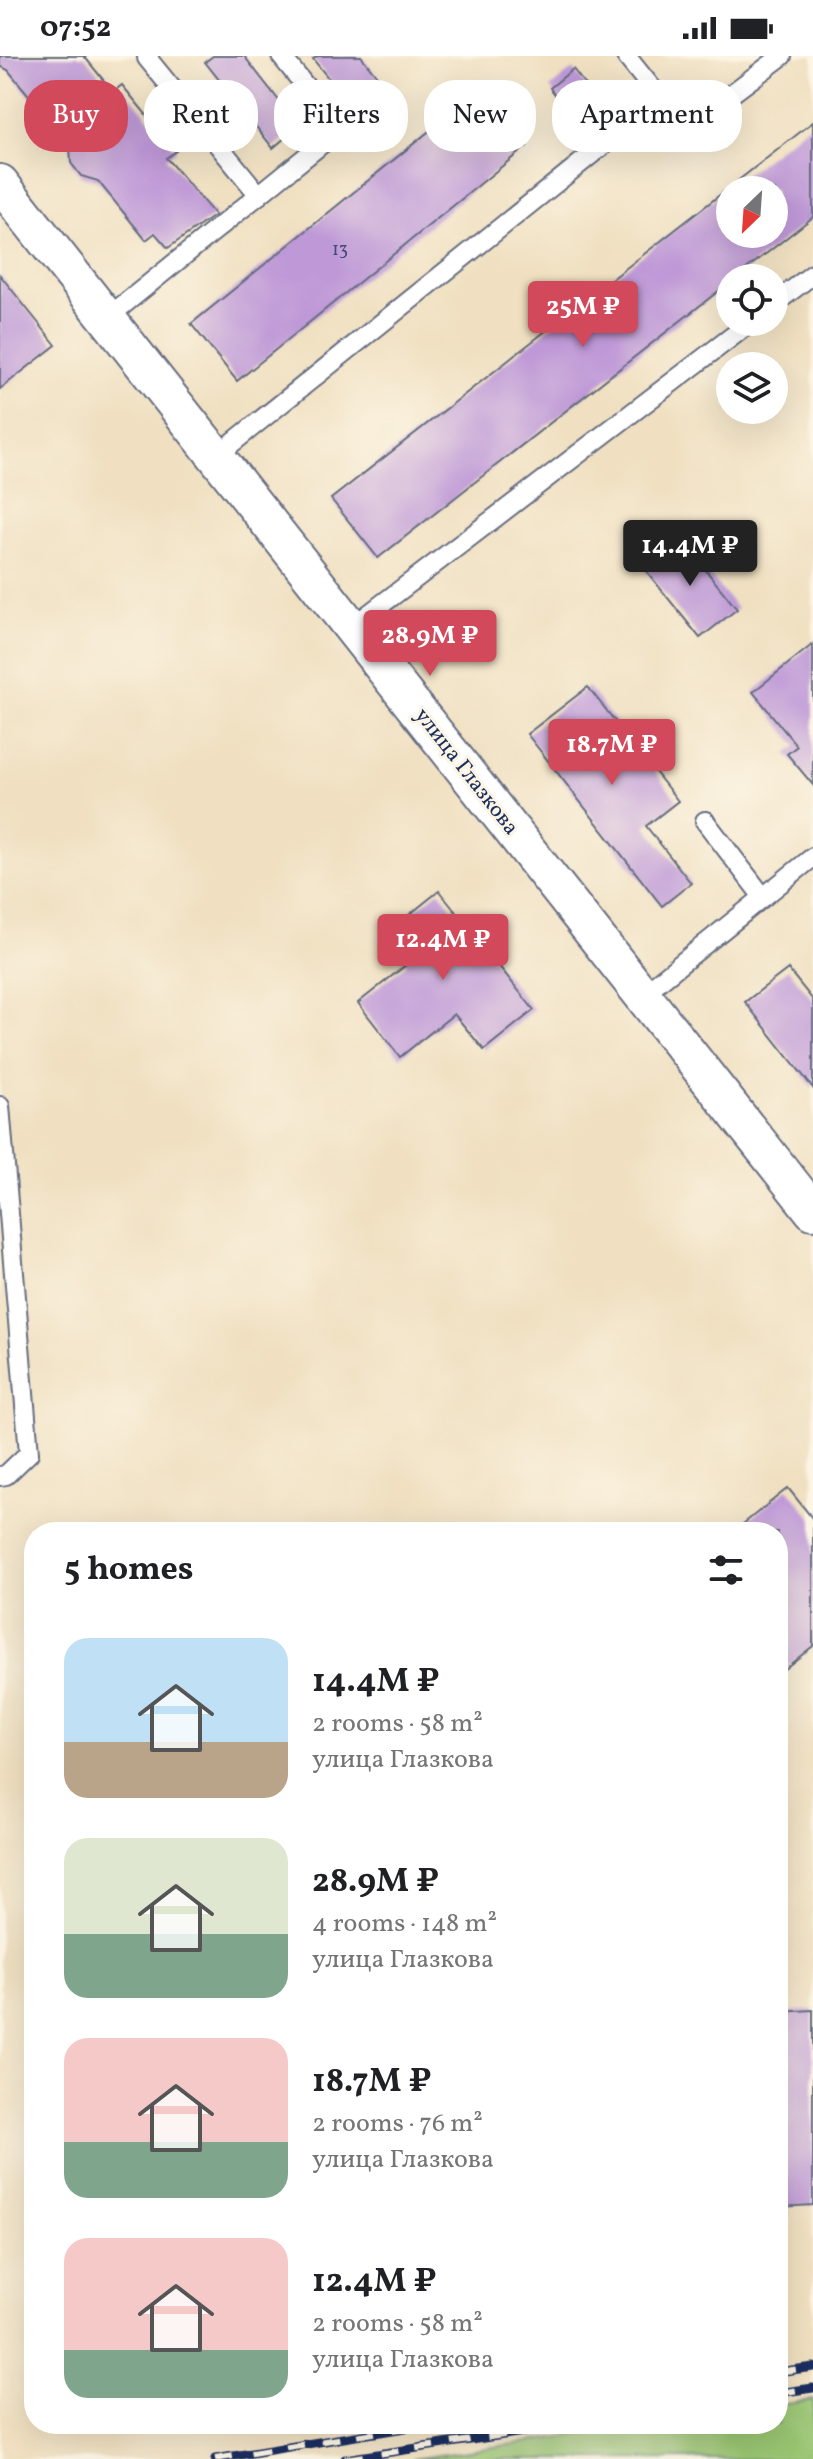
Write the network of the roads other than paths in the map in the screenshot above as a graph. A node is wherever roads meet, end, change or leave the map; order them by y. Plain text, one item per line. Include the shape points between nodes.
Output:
1 (149, 56) edge
2 (281, 56) edge
3 (626, 56) edge
4 (782, 56) edge
5 (645, 80) edge
6 (742, 86) edge
7 (594, 152) edge
8 (0, 183) edge
9 (259, 195) junction
10 (813, 274) edge
11 (788, 293) edge
12 (107, 318) junction
13 (733, 336) edge
14 (216, 456) junction
15 (352, 627) junction
16 (705, 821) dead end
17 (813, 857) edge
18 (763, 897) junction
19 (642, 995) junction
20 (0, 1106) edge
21 (813, 1211) edge
22 (0, 1476) edge

1 - 9 lane
2 - 9 lane via 340,129
3 - 5 lane
4 - 6 lane
7 - 14 lane
8 - 12 street, улица Глазкова
9 - 12 lane
10 - 11 lane
12 - 14 street, улица Глазкова
13 - 15 lane
14 - 15 street, улица Глазкова
15 - 19 street, улица Глазкова
16 - 18 lane
17 - 18 lane
18 - 19 lane
19 - 21 street, улица Глазкова
20 - 22 lane via 29,1453

